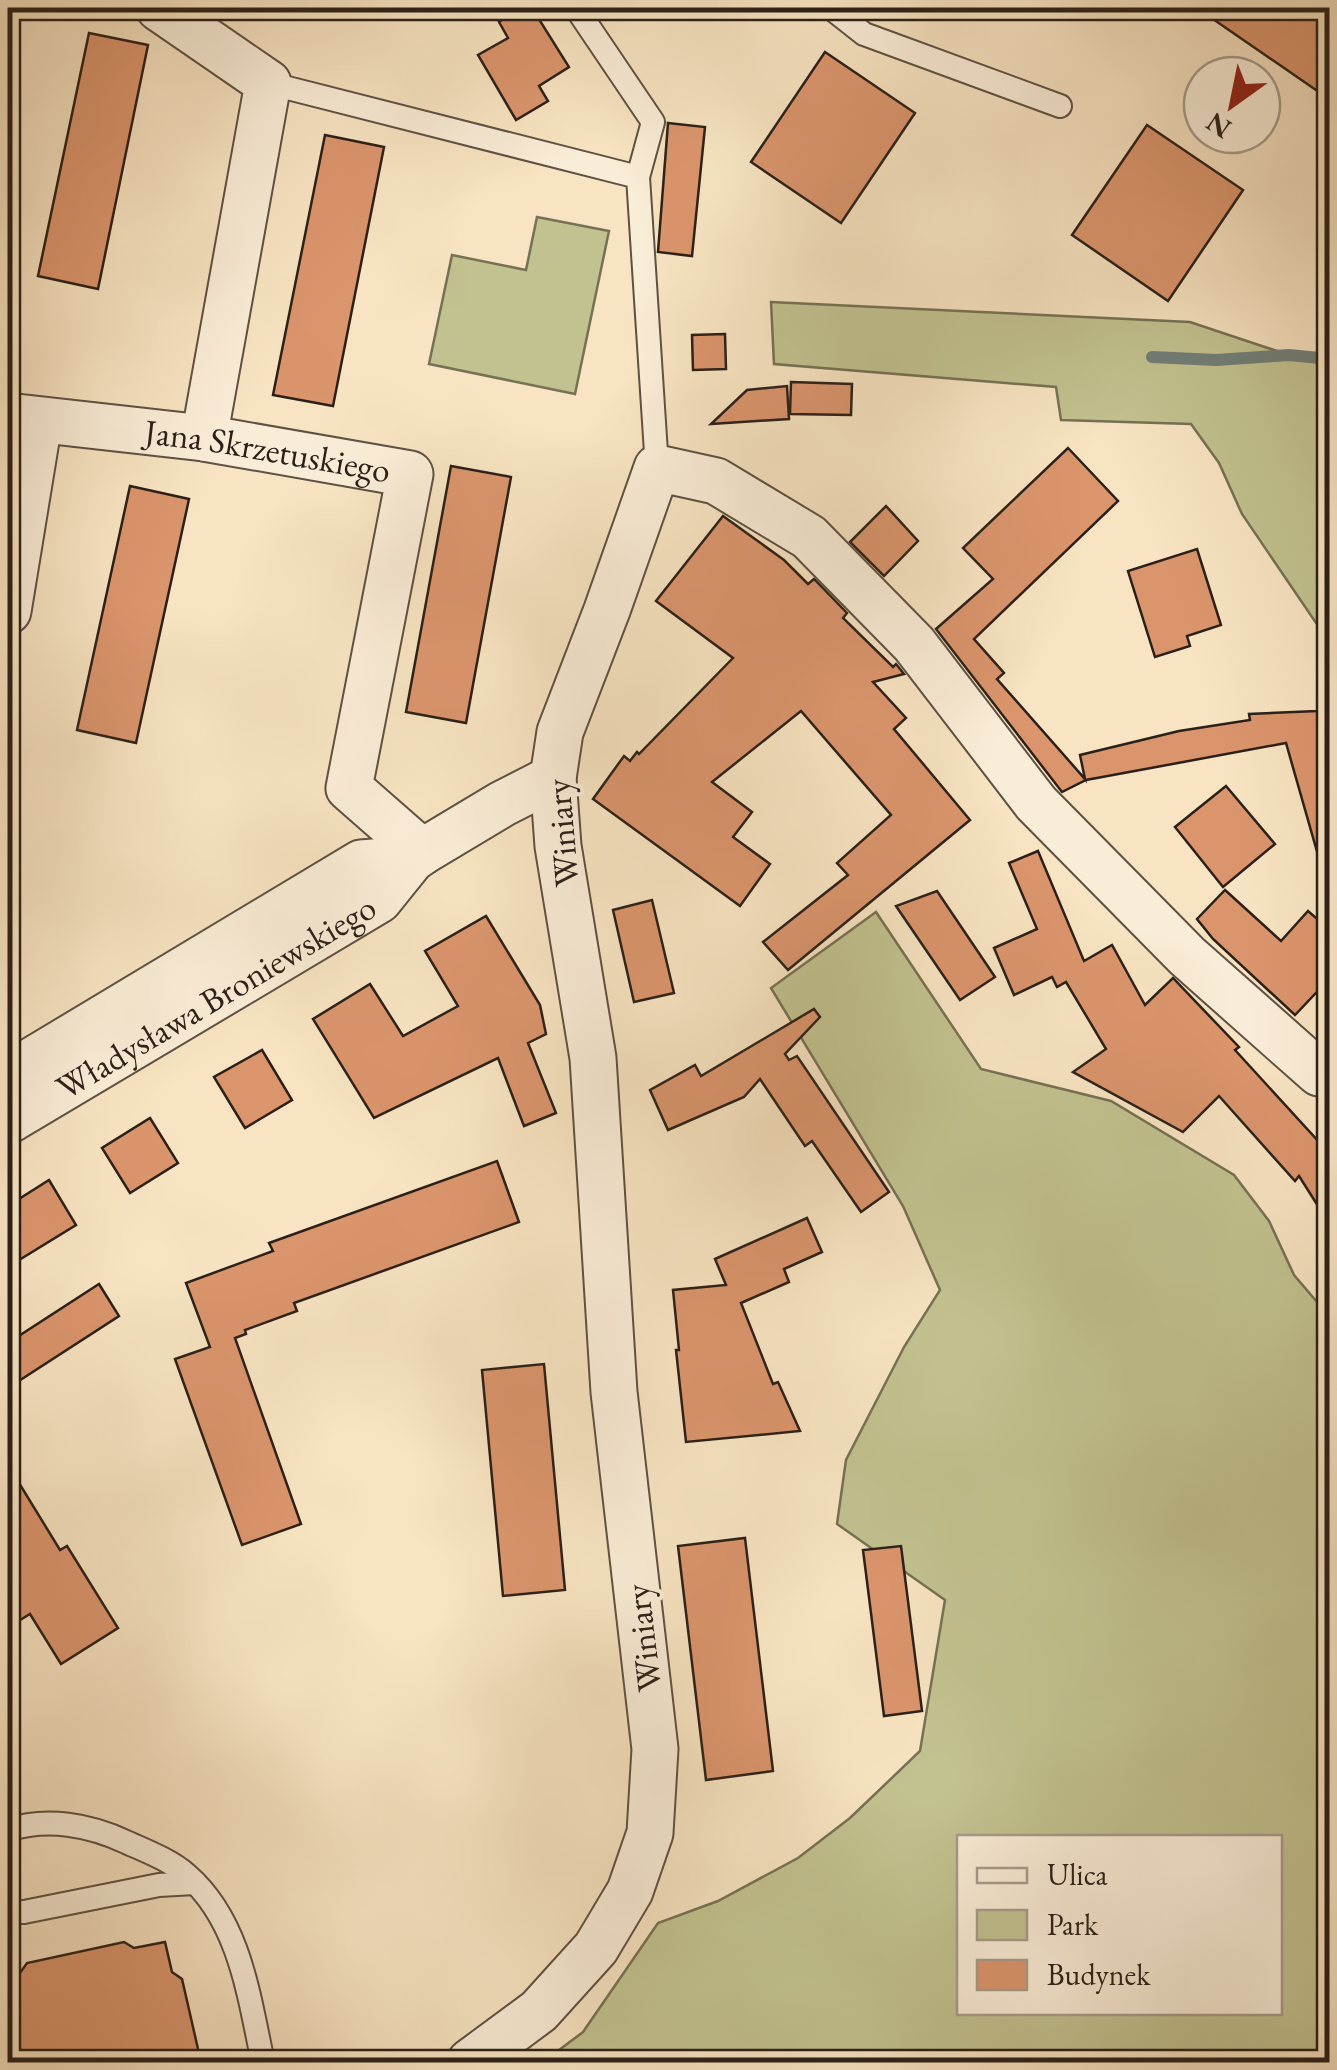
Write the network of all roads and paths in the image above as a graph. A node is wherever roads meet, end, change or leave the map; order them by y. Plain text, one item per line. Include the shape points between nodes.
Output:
1 (160, 8) edge
2 (576, 8) edge
3 (830, 8) edge
4 (268, 83) junction
5 (1060, 106) dead end
6 (638, 178) junction
7 (23, 419) edge
8 (204, 438) junction
9 (657, 468) junction
10 (8, 610) edge
11 (553, 778) junction
12 (417, 856) junction
13 (1330, 1074) edge
14 (8, 1075) edge
15 (8, 1121) edge
16 (8, 1830) edge
17 (195, 1883) junction
18 (8, 1912) edge
19 (263, 2062) edge
20 (470, 2062) edge

1 - 4 street
2 - 6 lane via 653,122
3 - 5 lane via 864,34
4 - 6 lane
4 - 8 street
6 - 9 lane
7 - 8 street, Jana Skrzetuskiego
7 - 10 street
8 - 12 street, Jana Skrzetuskiego via 410,474 349,788
9 - 11 street, Winiary via 560,732
9 - 13 street via 716,481 809,537 914,644 1036,804 1187,956 1319,1073
11 - 12 street, Władysława Broniewskiego
11 - 20 street, Winiary via 593,1058 614,1392 656,1749 650,1833 617,1917 539,2011
12 - 14 street, Władysława Broniewskiego via 362,863
12 - 15 street, Władysława Broniewskiego via 379,900
16 - 17 lane via 61,1824 98,1829
17 - 18 lane
17 - 19 lane via 214,1906 245,1973

